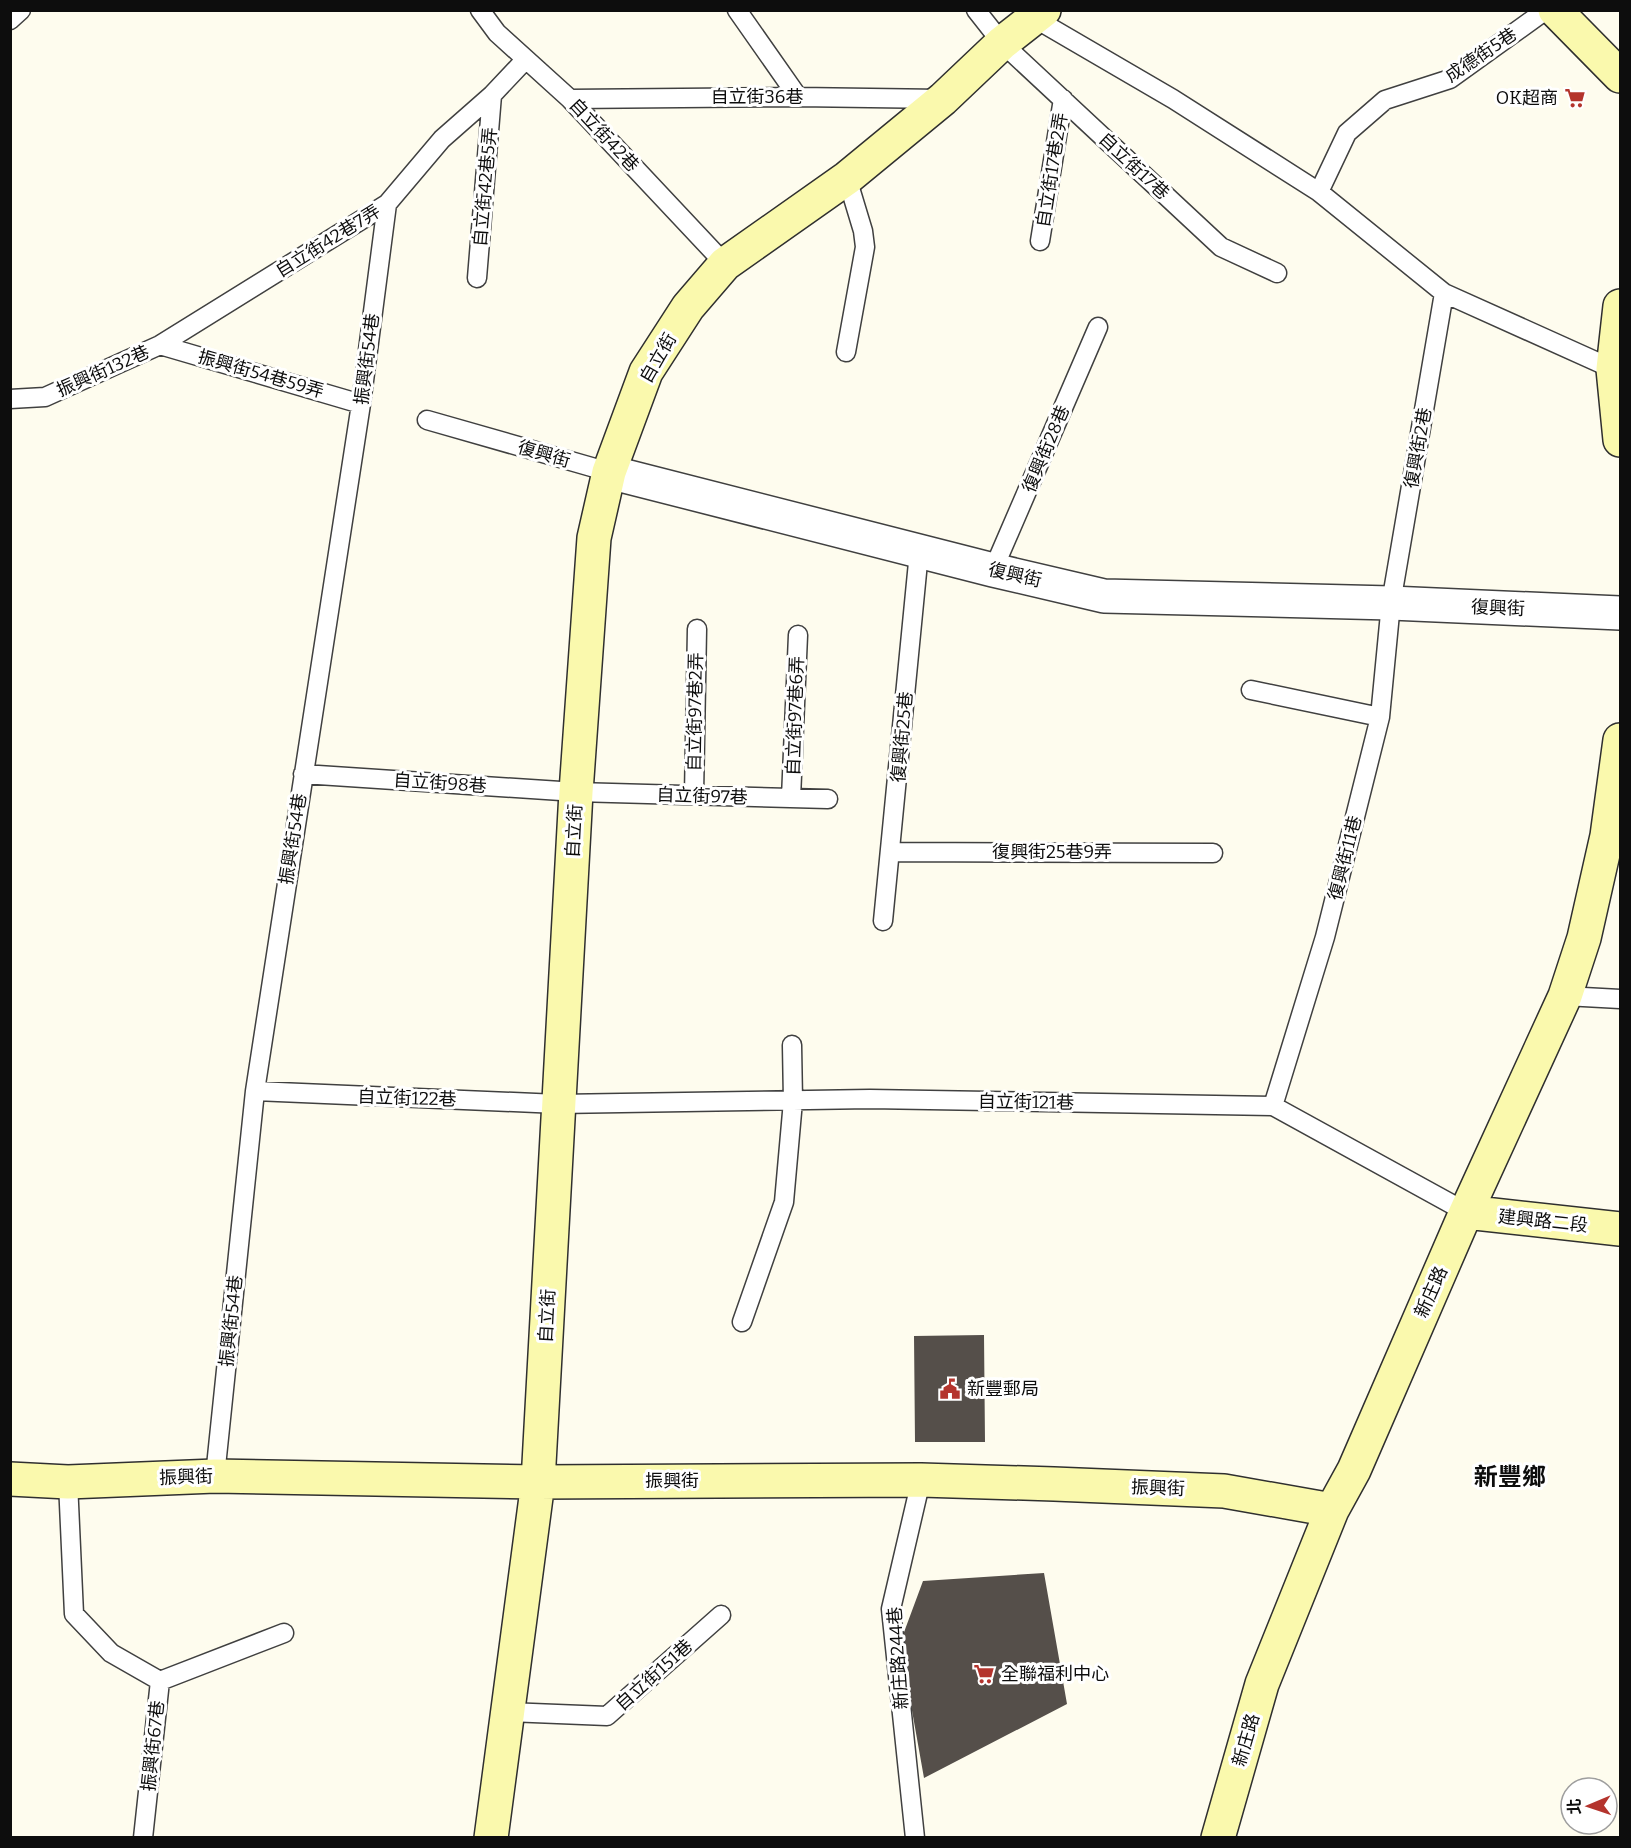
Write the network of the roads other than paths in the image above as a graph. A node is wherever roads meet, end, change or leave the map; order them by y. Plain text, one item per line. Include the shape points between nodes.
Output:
1 (21, 10) edge
2 (480, 10) edge
3 (737, 10) edge
4 (976, 10) edge
5 (1546, 10) edge
6 (1555, 10) edge
7 (1039, 14) edge
8 (10, 20) edge
9 (1002, 43) junction
10 (525, 60) junction
11 (1620, 76) edge
12 (492, 95) junction
13 (798, 97) junction
14 (570, 99) junction
15 (944, 99) junction
16 (1063, 99) junction
17 (847, 178) junction
18 (1319, 192) junction
19 (387, 204) junction
20 (1040, 240) dead end
21 (725, 264) junction
22 (1277, 273) dead end
23 (477, 278) dead end
24 (1444, 293) junction
25 (1620, 306) edge
26 (1098, 327) dead end
27 (160, 345) junction
28 (846, 352) dead end
29 (1614, 369) junction
30 (10, 399) edge
31 (361, 404) junction
32 (427, 420) dead end
33 (1620, 440) edge
34 (609, 472) junction
35 (919, 552) junction
36 (993, 570) junction
37 (1391, 603) junction
38 (1620, 613) edge
39 (697, 629) dead end
40 (798, 635) dead end
41 (1251, 690) dead end
42 (1380, 717) junction
43 (1620, 740) edge
44 (303, 774) junction
45 (576, 792) junction
46 (694, 795) junction
47 (791, 798) junction
48 (828, 799) dead end
49 (891, 852) junction
50 (1213, 853) dead end
51 (883, 921) dead end
52 (1565, 996) junction
53 (1620, 999) edge
54 (792, 1045) dead end
55 (255, 1091) junction
56 (793, 1101) junction
57 (558, 1104) junction
58 (1273, 1106) junction
59 (1466, 1212) junction
60 (1620, 1229) edge
61 (742, 1322) dead end
62 (215, 1476) junction
63 (10, 1479) edge
64 (921, 1480) junction
65 (68, 1482) junction
66 (537, 1482) junction
67 (1332, 1510) junction
68 (721, 1615) dead end
69 (284, 1634) dead end
70 (160, 1681) junction
71 (507, 1712) junction
72 (143, 1838) edge
73 (491, 1838) edge
74 (915, 1838) edge
75 (1218, 1838) edge

1 - 8 lane
2 - 10 lane, 自立街42巷
3 - 13 lane
4 - 9 lane, 自立街17巷
5 - 18 lane, 成德街5巷 via 1450,79 1384,100 1347,133
6 - 11 street
7 - 9 street, 自立街
7 - 18 lane
9 - 15 street, 自立街
9 - 16 lane, 自立街17巷
10 - 12 lane, 自立街42巷7弄
10 - 14 lane, 自立街42巷
12 - 19 lane, 自立街42巷7弄 via 442,140
12 - 23 lane, 自立街42巷5弄
13 - 14 lane, 自立街36巷
13 - 15 lane, 自立街36巷
14 - 21 lane, 自立街42巷
15 - 17 street, 自立街
16 - 20 lane, 自立街17巷2弄
16 - 22 lane, 自立街17巷 via 1221,247
17 - 21 street, 自立街
17 - 28 lane via 865,247
18 - 24 lane
19 - 27 lane, 自立街42巷7弄
19 - 31 lane, 振興街54巷
21 - 34 street, 自立街 via 688,307 646,372
24 - 29 lane
24 - 37 lane, 復興街2巷
25 - 29 street
26 - 36 lane, 復興街28巷
27 - 30 lane, 振興街132巷 via 45,397
27 - 31 lane, 振興街54巷59弄
29 - 33 street
31 - 44 lane, 振興街54巷
32 - 34 lane, 復興街
34 - 35 street, 復興街
34 - 45 street, 自立街 via 594,538
35 - 36 street, 復興街
35 - 49 lane, 復興街25巷
36 - 37 street, 復興街 via 1104,596
37 - 38 street, 復興街
37 - 42 lane, 復興街11巷
39 - 46 lane, 自立街97巷2弄
40 - 47 lane, 自立街97巷6弄
41 - 42 lane
42 - 58 lane, 復興街11巷 via 1325,937
43 - 52 street, 新庄路 via 1607,836 1584,938
44 - 45 lane, 自立街98巷
44 - 55 lane, 振興街54巷
45 - 46 lane, 自立街97巷
45 - 57 street, 自立街
46 - 47 lane, 自立街97巷
47 - 48 lane, 自立街97巷
49 - 50 lane, 復興街25巷9弄
49 - 51 lane, 復興街25巷
52 - 53 lane
52 - 59 street, 新庄路
54 - 56 lane
55 - 57 lane, 自立街122巷
55 - 62 lane, 振興街54巷
56 - 57 lane, 自立街121巷
56 - 58 lane, 自立街121巷
56 - 61 lane via 784,1202
57 - 66 street, 自立街
58 - 59 lane, 自立街121巷
59 - 60 street, 建興路二段
59 - 67 street, 新庄路 via 1354,1470
62 - 65 street, 振興街
62 - 66 street, 振興街
63 - 65 street, 振興街
64 - 66 street, 振興街
64 - 67 street, 振興街 via 1224,1491
64 - 74 lane, 新庄路244巷 via 891,1609
65 - 70 lane, 振興街67巷 via 74,1614 111,1653
66 - 71 street, 自立街
67 - 75 street, 新庄路 via 1262,1684
68 - 71 lane, 自立街151巷 via 607,1716
69 - 70 lane
70 - 72 lane, 振興街67巷
71 - 73 street, 自立街

